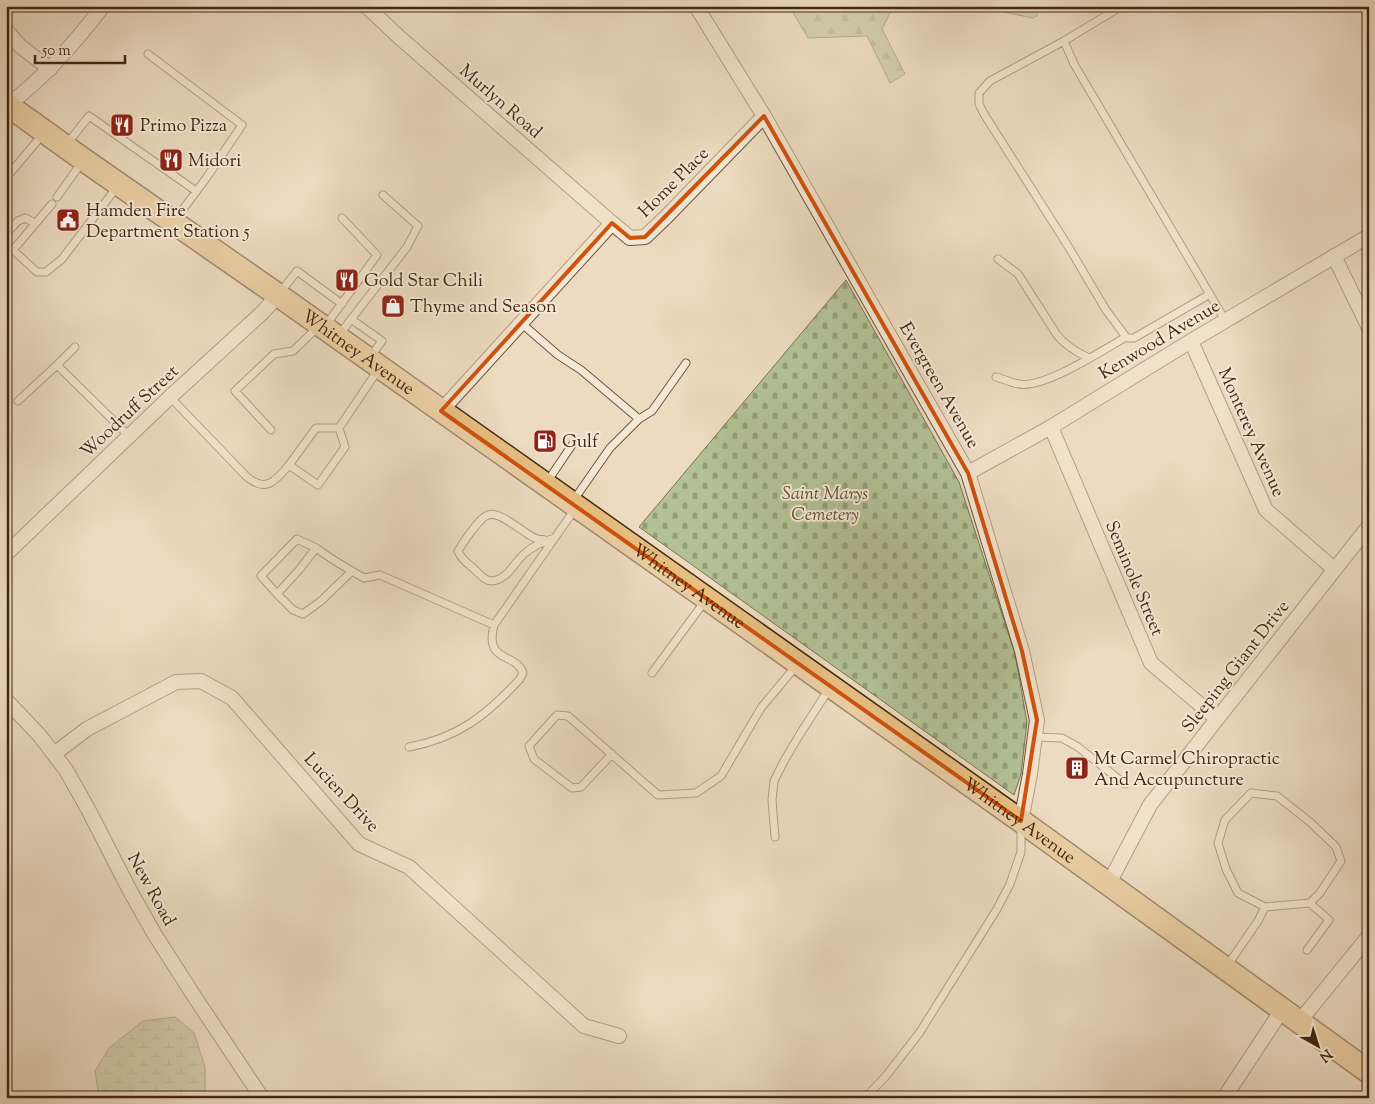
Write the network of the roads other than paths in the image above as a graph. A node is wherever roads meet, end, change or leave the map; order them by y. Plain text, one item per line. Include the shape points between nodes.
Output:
1 (103, 6) edge
2 (366, 6) edge
3 (696, 6) edge
4 (1122, 6) edge
5 (6, 30) edge
6 (1064, 41) junction
7 (148, 54) dead end
8 (50, 69) junction
9 (7, 105) edge
10 (764, 116) junction
11 (44, 132) junction
12 (65, 147) junction
13 (84, 160) junction
14 (6, 178) edge
15 (119, 185) junction
16 (196, 191) junction
17 (383, 195) dead end
18 (58, 197) dead end
19 (52, 204) dead end
20 (342, 218) dead end
21 (173, 222) junction
22 (36, 223) junction
23 (612, 223) junction
24 (6, 234) edge
25 (1369, 236) edge
26 (10, 250) edge
27 (1334, 256) junction
28 (998, 260) dead end
29 (1210, 294) junction
30 (278, 295) junction
31 (342, 304) junction
32 (351, 319) junction
33 (1225, 320) junction
34 (521, 324) junction
35 (1369, 328) edge
36 (327, 330) junction
37 (1126, 337) junction
38 (1191, 341) junction
39 (75, 347) dead end
40 (1089, 358) junction
41 (686, 363) dead end
42 (57, 364) junction
43 (374, 364) junction
44 (996, 377) dead end
45 (170, 397) junction
46 (18, 401) dead end
47 (441, 411) junction
48 (639, 419) junction
49 (1051, 427) junction
50 (339, 428) junction
51 (271, 430) dead end
52 (129, 436) junction
53 (572, 445) dead end
54 (288, 465) junction
55 (968, 473) junction
56 (545, 485) junction
57 (574, 505) junction
58 (1369, 526) edge
59 (555, 538) junction
60 (545, 540) junction
61 (316, 548) junction
62 (6, 554) edge
63 (1334, 569) junction
64 (352, 571) junction
65 (277, 594) junction
66 (707, 599) junction
67 (494, 625) junction
68 (798, 664) junction
69 (652, 673) dead end
70 (831, 687) junction
71 (6, 700) edge
72 (1217, 719) junction
73 (1035, 737) junction
74 (409, 747) dead end
75 (54, 754) junction
76 (612, 754) junction
77 (1125, 784) dead end
78 (1021, 821) junction
79 (775, 837) dead end
80 (1108, 885) junction
81 (1310, 904) junction
82 (1264, 907) junction
83 (1369, 936) edge
84 (1307, 950) dead end
85 (1225, 968) junction
86 (1290, 1016) junction
87 (619, 1036) dead end
88 (1369, 1072) edge
89 (262, 1098) edge
90 (866, 1098) edge
91 (1224, 1098) edge

1 - 8 street
2 - 23 street, Murlyn Road
3 - 10 street, Evergreen Avenue
4 - 6 lane
5 - 8 street via 20,46
6 - 29 lane via 1074,64
6 - 37 lane via 990,81 979,93 979,104 1106,310
7 - 16 lane via 242,125
8 - 9 street
9 - 11 highway, Whitney Avenue
10 - 23 street, Home Place via 645,237 630,238
10 - 55 street, Evergreen Avenue
11 - 12 highway, Whitney Avenue
11 - 14 lane
12 - 13 highway, Whitney Avenue
12 - 16 lane via 90,116
13 - 15 highway, Whitney Avenue
13 - 18 lane
15 - 21 highway, Whitney Avenue
15 - 26 lane via 62,259 46,272 38,272
16 - 21 lane
17 - 32 lane via 418,226 408,247
19 - 22 lane
20 - 31 lane via 377,255
21 - 30 highway, Whitney Avenue
22 - 24 lane via 25,218
22 - 26 lane
23 - 34 street
25 - 27 street, Kenwood Avenue
27 - 33 street, Kenwood Avenue
27 - 35 street
28 - 40 lane via 1018,274 1063,342
29 - 33 lane
29 - 37 lane via 1134,338
30 - 31 lane via 297,271
30 - 36 highway, Whitney Avenue
30 - 45 street, Woodruff Street
31 - 36 lane
32 - 36 lane
32 - 43 lane via 382,341
33 - 38 street, Kenwood Avenue
34 - 47 street
34 - 48 lane
36 - 43 highway, Whitney Avenue
36 - 51 lane via 293,351 274,354 235,391
37 - 40 lane
38 - 49 street, Kenwood Avenue
38 - 63 street, Monterey Avenue via 1266,510
39 - 42 lane
40 - 44 lane via 1052,378 1035,383 1020,385
41 - 48 lane via 652,411
42 - 46 lane
42 - 52 lane
43 - 47 highway, Whitney Avenue
43 - 50 lane
45 - 52 street, Woodruff Street
45 - 54 lane via 254,483 273,483
47 - 56 highway, Whitney Avenue
48 - 57 lane via 610,448
49 - 55 street, Kenwood Avenue
49 - 72 street, Seminole Street via 1151,663
50 - 54 lane via 316,428
50 - 54 lane via 345,448 318,485
52 - 62 street, Woodruff Street
53 - 56 lane
55 - 73 street, Evergreen Avenue via 1022,651 1037,720
56 - 57 highway, Whitney Avenue
57 - 59 lane
57 - 66 highway, Whitney Avenue
58 - 63 street, Sleeping Giant Drive
59 - 60 lane
59 - 67 lane
60 - 60 lane via 489,514 479,521 458,551 460,557 481,576 492,581 502,577 524,554
61 - 64 lane
61 - 65 lane
61 - 65 lane via 298,539 261,576
63 - 72 street, Sleeping Giant Drive
64 - 65 lane via 303,614 293,610
64 - 67 lane via 364,578 380,575
66 - 68 highway, Whitney Avenue
66 - 69 lane
67 - 74 lane via 492,643 497,653 521,668 520,679 488,711 467,726 442,739
68 - 70 highway, Whitney Avenue
68 - 76 lane via 761,708 721,776 696,793 658,794
70 - 78 highway, Whitney Avenue
70 - 79 lane via 774,781
71 - 75 street, New Road
72 - 80 street, Sleeping Giant Drive via 1150,805
73 - 77 lane via 1062,738
73 - 78 street, Evergreen Avenue
75 - 87 street, Lucien Drive via 87,730 176,682 201,681 232,698 359,844 409,868 584,1026
75 - 89 street, New Road via 76,786 155,935
76 - 76 lane via 568,716 558,715 529,746 534,760 572,788 582,787
78 - 80 highway, Whitney Avenue
78 - 90 lane via 1021,852 997,909 920,1032
80 - 85 highway, Whitney Avenue
81 - 82 lane
81 - 82 lane via 1340,861 1336,847 1277,796 1251,793 1225,820 1218,843 1238,893
81 - 84 lane via 1329,920
82 - 85 lane via 1258,922
83 - 86 street
85 - 86 highway, Whitney Avenue
86 - 88 highway, Whitney Avenue
86 - 91 street

